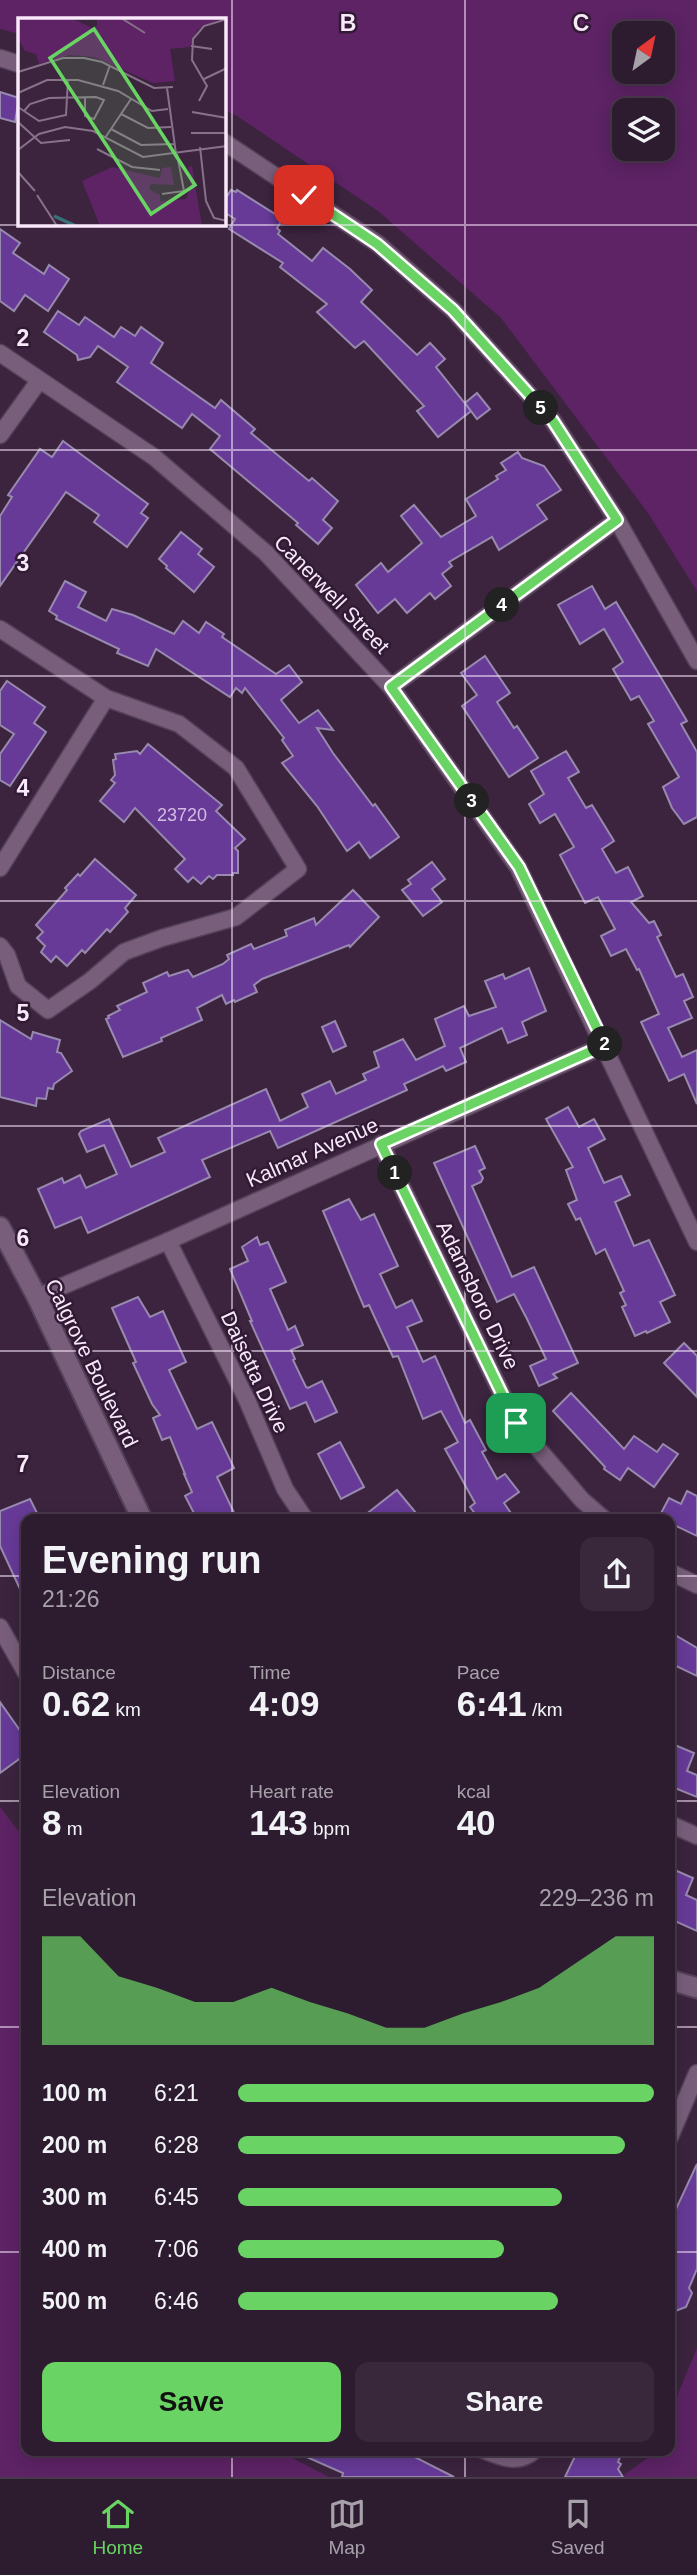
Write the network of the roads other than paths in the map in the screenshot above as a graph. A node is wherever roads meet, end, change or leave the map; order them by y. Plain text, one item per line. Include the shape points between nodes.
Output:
1 (0, 58) edge
2 (18, 64) edge
3 (226, 143) edge
4 (0, 353) edge
5 (39, 381) junction
6 (0, 435) edge
7 (617, 520) junction
8 (0, 629) edge
9 (697, 661) edge
10 (391, 687) junction
11 (106, 698) junction
12 (0, 868) edge
13 (0, 946) edge
14 (605, 1045) junction
15 (381, 1144) junction
16 (0, 1227) edge
17 (168, 1241) junction
18 (697, 1241) edge
19 (37, 1297) junction
20 (140, 1514) edge
21 (302, 1514) edge
22 (598, 1514) edge
23 (675, 1574) edge
24 (697, 1585) edge
25 (0, 1627) edge
26 (21, 1663) edge
27 (675, 1826) edge
28 (697, 1836) edge
29 (675, 1981) edge
30 (697, 1988) edge
31 (697, 2073) edge
32 (675, 2125) edge
33 (500, 2456) edge
34 (529, 2456) edge

1 - 2 street
3 - 7 street via 377,244 453,310 553,421
4 - 5 street, Canerwell Street
5 - 6 street
5 - 10 street, Canerwell Street via 154,457 266,554
7 - 9 street
7 - 10 street
8 - 11 street
10 - 14 street, Canerwell Street via 519,867
11 - 12 street
11 - 13 street via 179,724 236,768 298,869 236,917 124,952 48,1010 18,986
14 - 15 street, Kalmar Avenue
14 - 18 street, Canerwell Street
15 - 17 street, Kalmar Avenue
15 - 22 street, Adamsboro Drive via 516,1423
16 - 19 street, Calgrove Boulevard
17 - 19 street, Kalmar Avenue
17 - 21 street, Daisetta Drive via 247,1400 285,1489
19 - 20 street, Calgrove Boulevard
23 - 24 street
25 - 26 street
27 - 28 street
29 - 30 street
31 - 32 street
33 - 34 street via 519,2460

